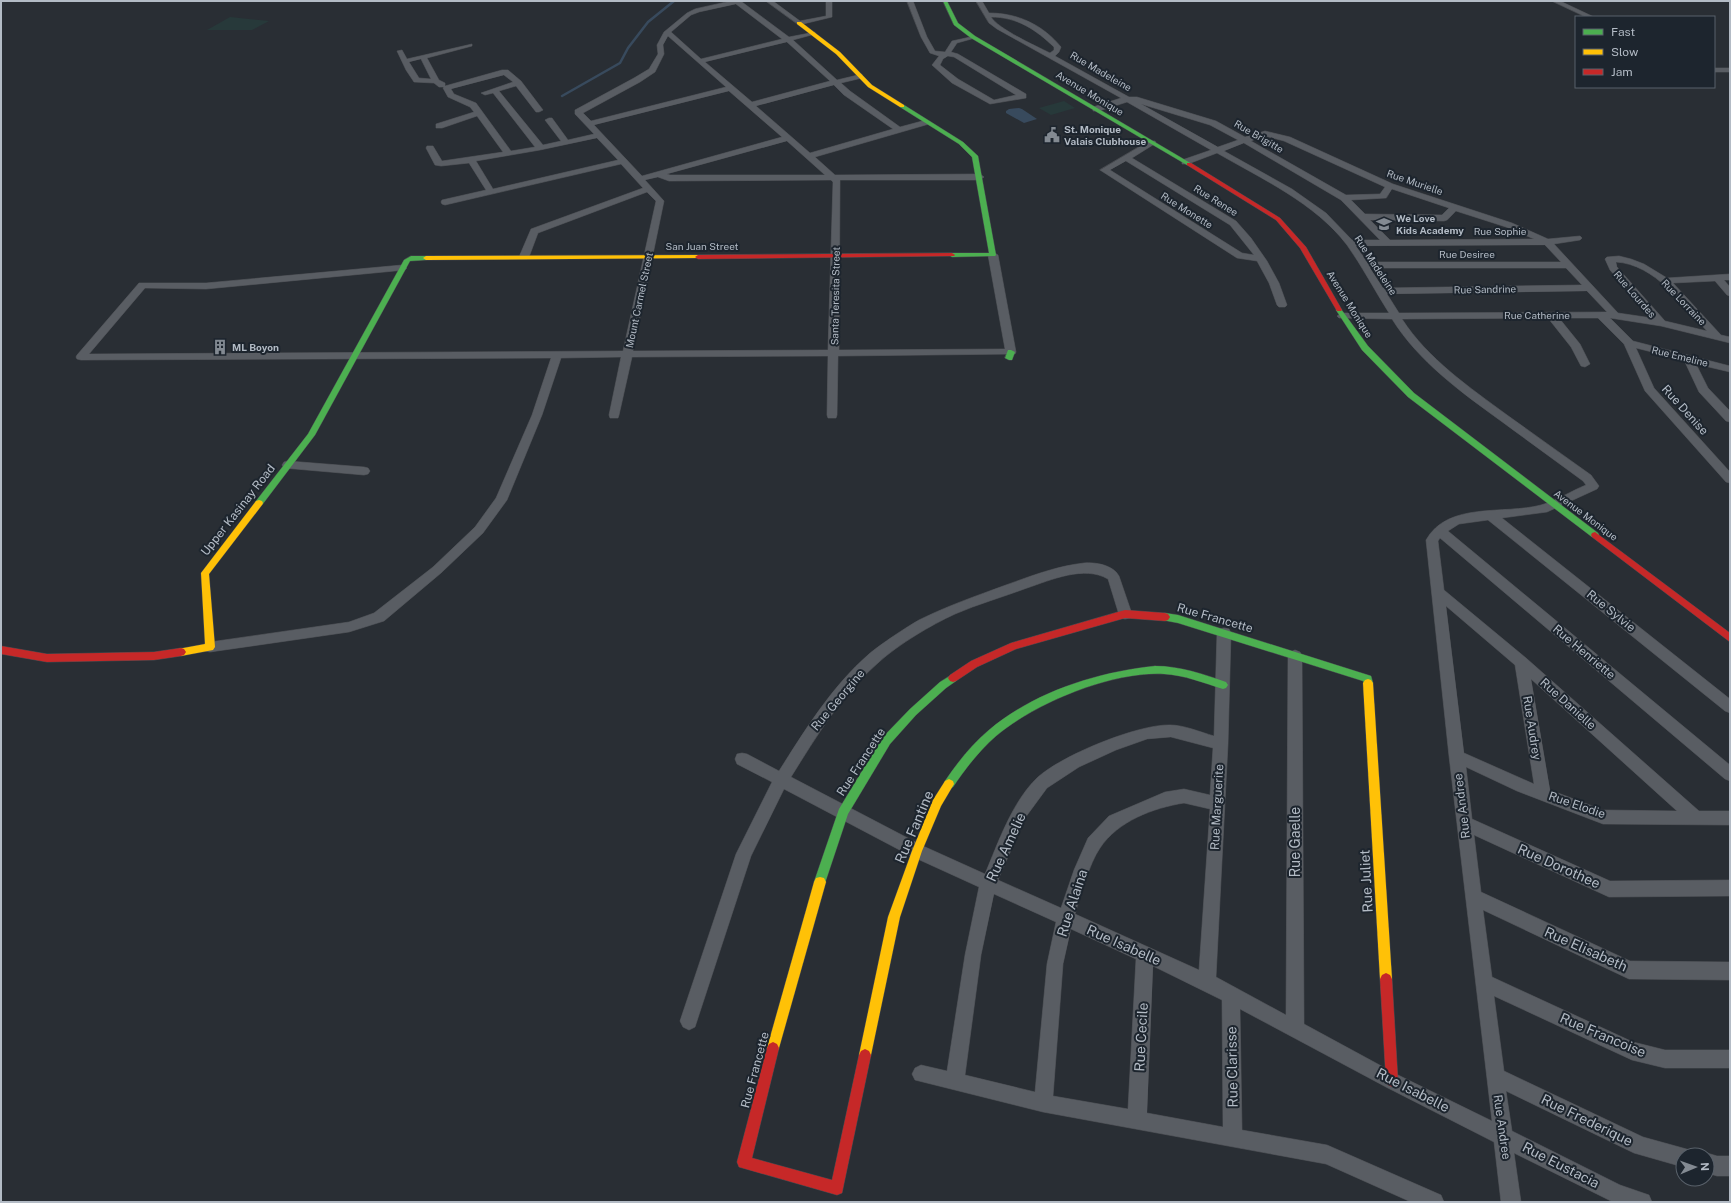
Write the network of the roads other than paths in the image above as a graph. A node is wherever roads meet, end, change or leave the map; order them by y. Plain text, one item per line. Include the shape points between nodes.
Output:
1 (738, 1) edge
2 (769, 1) edge
3 (830, 1) edge
4 (910, 1) edge
5 (945, 1) edge
6 (979, 1) edge
7 (1555, 1) edge
8 (987, 15) junction
9 (1589, 16) edge
10 (799, 24) junction
11 (667, 32) junction
12 (813, 33) junction
13 (973, 37) junction
14 (788, 39) junction
15 (400, 51) dead end
16 (471, 53) dead end
17 (947, 54) junction
18 (423, 56) junction
19 (1050, 56) junction
20 (700, 60) junction
21 (406, 61) junction
22 (1715, 70) edge
23 (1730, 70) edge
24 (859, 76) junction
25 (436, 81) junction
26 (518, 83) junction
27 (835, 83) junction
28 (447, 88) junction
29 (732, 88) junction
30 (494, 90) junction
31 (485, 93) dead end
32 (1127, 99) junction
33 (751, 105) junction
34 (1096, 109) junction
35 (539, 110) dead end
36 (478, 113) junction
37 (549, 120) dead end
38 (926, 122) junction
39 (589, 124) junction
40 (439, 126) dead end
41 (899, 130) junction
42 (599, 135) junction
43 (789, 138) junction
44 (1244, 140) junction
45 (566, 143) junction
46 (1152, 143) junction
47 (430, 148) dead end
48 (540, 148) junction
49 (1215, 150) junction
50 (508, 154) junction
51 (810, 156) junction
52 (1126, 158) junction
53 (471, 160) junction
54 (623, 161) junction
55 (1185, 162) junction
56 (659, 174) junction
57 (980, 177) junction
58 (835, 178) junction
59 (640, 179) junction
60 (1390, 186) junction
61 (650, 189) junction
62 (491, 192) junction
63 (1344, 198) junction
64 (445, 202) dead end
65 (1455, 207) junction
66 (1364, 217) junction
67 (1577, 238) dead end
68 (1547, 242) junction
69 (1350, 243) junction
70 (1388, 243) junction
71 (993, 255) junction
72 (836, 256) junction
73 (524, 257) junction
74 (649, 257) junction
75 (411, 258) joint
76 (1260, 258) junction
77 (1628, 261) joint
78 (1364, 265) junction
79 (1570, 265) junction
80 (402, 268) junction
81 (1730, 277) edge
82 (1718, 279) junction
83 (1666, 281) junction
84 (1589, 288) junction
85 (1380, 291) junction
86 (1730, 293) edge
87 (1282, 304) dead end
88 (1551, 315) junction
89 (1601, 315) junction
90 (1615, 315) junction
91 (1342, 316) junction
92 (1395, 316) junction
93 (1661, 323) junction
94 (1717, 336) junction
95 (1730, 340) edge
96 (1629, 343) junction
97 (834, 353) junction
98 (557, 354) junction
99 (628, 354) junction
100 (354, 356) junction
101 (1689, 359) junction
102 (1586, 364) dead end
103 (1730, 369) edge
104 (614, 415) dead end
105 (832, 415) dead end
106 (1730, 418) edge
107 (288, 465) junction
108 (364, 471) dead end
109 (1730, 479) edge
110 (1554, 505) junction
111 (1492, 516) junction
112 (1439, 530) junction
113 (1438, 592) junction
114 (1125, 614) junction
115 (1224, 633) junction
116 (1730, 638) edge
117 (210, 647) junction
118 (1, 650) edge
119 (1295, 656) junction
120 (1521, 662) junction
121 (1368, 679) joint
122 (1223, 686) junction
123 (1730, 707) edge
124 (1221, 744) junction
125 (1456, 756) junction
126 (742, 759) dead end
127 (1730, 774) edge
128 (781, 780) junction
129 (1543, 794) junction
130 (1217, 804) junction
131 (844, 812) junction
132 (1696, 818) junction
133 (1730, 818) edge
134 (1464, 823) junction
135 (917, 851) junction
136 (988, 884) junction
137 (1730, 888) edge
138 (1473, 897) junction
139 (1065, 918) junction
140 (1145, 954) junction
141 (1730, 971) edge
142 (1207, 982) junction
143 (1483, 982) junction
144 (1231, 995) junction
145 (689, 1021) dead end
146 (1295, 1029) junction
147 (1730, 1059) edge
148 (922, 1074) dead end
149 (1495, 1076) junction
150 (1392, 1081) junction
151 (955, 1082) junction
152 (1042, 1103) junction
153 (1137, 1120) junction
154 (1503, 1135) junction
155 (1233, 1139) junction
156 (1675, 1155) edge
157 (1715, 1165) edge
158 (1730, 1166) edge
159 (837, 1188) joint
160 (1434, 1202) edge
161 (1511, 1202) edge
162 (1642, 1202) edge

1 - 11 street via 697,10
1 - 14 street
2 - 10 street
3 - 10 street via 829,17
4 - 17 street via 933,53
5 - 13 street, Avenue Monique via 956,24
6 - 8 street, Rue Madeleine
7 - 9 street
8 - 19 street, Rue Madeleine via 999,28
8 - 19 street via 1005,15 1035,26 1058,48
10 - 12 street
11 - 20 street
11 - 39 street via 660,45 661,54 652,70 578,112
12 - 14 street
12 - 24 street via 838,53
13 - 17 street via 954,42
13 - 34 street, Avenue Monique
14 - 20 street
14 - 27 street
15 - 21 street
16 - 18 street via 469,41
17 - 17 street via 940,58 936,65 955,81 993,102 1023,96 956,54
18 - 21 street
18 - 25 street
19 - 32 street, Rue Madeleine
20 - 29 street
21 - 25 street via 409,72 417,80
22 - 23 street
24 - 27 street
24 - 38 street via 870,86
25 - 28 street
26 - 28 street via 505,72
26 - 30 street
26 - 35 street
27 - 33 street
27 - 41 street
28 - 36 street via 451,95 473,105
29 - 33 street
29 - 39 street
30 - 31 street
30 - 48 street
32 - 34 street, Rue Brigitte
32 - 44 street, Rue Brigitte via 1140,100 1213,123
32 - 49 street, Rue Madeleine
33 - 43 street
34 - 46 street, Avenue Monique
36 - 40 street
36 - 50 street
37 - 45 street
38 - 41 street
38 - 57 street via 969,149 975,156
39 - 42 street
41 - 51 street
42 - 45 street
42 - 54 street
43 - 51 street
43 - 56 street
44 - 49 street, Rue Murielle
44 - 60 street, Rue Murielle via 1265,133 1287,139
44 - 63 street, Rue Brigitte
45 - 48 street
46 - 52 street
46 - 55 street, Avenue Monique
47 - 53 street via 438,163
48 - 50 street
49 - 55 street, Rue Murielle
49 - 69 street, Rue Madeleine via 1288,191 1323,215
50 - 53 street
51 - 58 street
52 - 76 street, Rue Renee via 1233,223
52 - 76 street, Rue Monette via 1104,170 1240,256
53 - 62 street
54 - 59 street
54 - 62 street
55 - 91 street, Avenue Monique via 1278,219 1290,230 1303,247
56 - 58 street via 669,178
56 - 59 street
57 - 58 street
57 - 71 street
58 - 72 street, Santa Teresita Street
59 - 61 street
60 - 63 street via 1383,196
60 - 65 street, Rue Murielle
61 - 73 street via 534,231
61 - 74 street, Mount Carmel Street via 660,201
62 - 64 street
63 - 66 street, Rue Brigitte
65 - 66 street via 1444,218
65 - 68 street, Rue Murielle via 1509,225
66 - 70 street, Rue Brigitte
67 - 68 street, Rue Sophie
68 - 70 street, Rue Sophie
68 - 79 street, Rue Murielle
69 - 70 street, Rue Sophie
69 - 78 street, Rue Madeleine
71 - 72 street, San Juan Street
71 - 97 street via 1010,355
72 - 74 street, San Juan Street
72 - 97 street, Santa Teresita Street
73 - 74 street, San Juan Street
73 - 75 street, San Juan Street
74 - 99 street, Mount Carmel Street
75 - 80 street, Upper Kasinay Road
76 - 87 street, Rue Renee
77 - 83 street, Rue Lorraine
77 - 93 street, Rue Lourdes via 1610,259 1613,268
78 - 79 street, Rue Desiree
78 - 85 street, Rue Madeleine
79 - 84 street, Rue Murielle
80 - 100 street, Upper Kasinay Road
80 - 100 street via 206,286 142,285 81,358
81 - 82 street
82 - 83 street
82 - 86 street
83 - 94 street, Rue Lorraine
84 - 85 street, Rue Sandrine
84 - 90 street, Rue Murielle
85 - 92 street, Rue Madeleine
88 - 89 street, Rue Catherine
88 - 92 street, Rue Catherine
88 - 102 street via 1576,346
89 - 90 street, Rue Catherine
89 - 96 street, Rue Denise
90 - 93 street, Rue Catherine
91 - 92 street, Rue Catherine
91 - 110 street, Avenue Monique via 1362,345 1411,395
92 - 110 street, Rue Madeleine via 1419,348 1452,379 1587,478 1593,486
93 - 94 street, Rue Catherine
94 - 95 street, Rue Catherine
96 - 101 street, Rue Emeline
96 - 109 street, Rue Denise via 1649,389
97 - 99 street
97 - 105 street, Santa Teresita Street
98 - 99 street
98 - 100 street
98 - 117 street via 537,415 502,500 479,530 437,570 379,616 349,627
99 - 104 street, Mount Carmel Street
100 - 107 street, Upper Kasinay Road via 311,435
101 - 103 street, Rue Emeline
101 - 106 street via 1703,390
107 - 108 street
107 - 117 street, Upper Kasinay Road via 205,573
110 - 111 street via 1544,509
110 - 116 street, Avenue Monique
111 - 112 street via 1456,520
111 - 123 street, Rue Sylvie
112 - 113 street, Rue Andree via 1432,540
112 - 127 street, Rue Henriette
113 - 120 street, Rue Danielle
113 - 125 street, Rue Andree
114 - 115 street, Rue Francette via 1178,619
114 - 128 street, Rue Georgine via 1114,576 1101,569 1085,568 1052,574 952,610 922,625 874,658 847,686 816,725
114 - 131 street, Rue Francette via 1014,646 974,664 949,681 913,712 886,741
115 - 119 street, Rue Francette
115 - 122 street, Rue Marguerite
117 - 118 street via 154,656 47,658
119 - 121 street, Rue Francette
119 - 146 street, Rue Gaelle
120 - 129 street, Rue Audrey
120 - 132 street, Rue Danielle
121 - 150 street, Rue Juliet
122 - 124 street, Rue Marguerite
122 - 135 street, Rue Fantine via 1187,674 1156,670 1109,676 1042,701 999,728 964,762 937,803
124 - 130 street, Rue Marguerite
124 - 136 street, Rue Amelie via 1171,731 1147,733 1074,762 1042,783 1019,813
125 - 129 street, Rue Elodie
125 - 134 street, Rue Andree
126 - 128 street, Rue Isabelle
128 - 131 street, Rue Isabelle
128 - 145 street, Rue Georgine via 744,854
129 - 132 street, Rue Elodie via 1604,817
130 - 139 street, Rue Alaina via 1184,796 1165,799 1114,821 1094,844
130 - 142 street, Rue Marguerite
131 - 135 street, Rue Isabelle
131 - 159 street, Rue Francette via 821,877 777,1032 744,1162
132 - 133 street, Rue Elodie
134 - 137 street, Rue Dorothee via 1609,889
134 - 138 street, Rue Andree
135 - 136 street, Rue Isabelle
135 - 159 street, Rue Fantine via 894,918
136 - 139 street, Rue Isabelle
136 - 151 street, Rue Amelie via 973,955
138 - 141 street, Rue Elisabeth via 1629,970
138 - 143 street, Rue Andree
139 - 140 street, Rue Isabelle
139 - 152 street, Rue Alaina via 1055,964
140 - 142 street, Rue Isabelle
140 - 153 street, Rue Cecile
142 - 144 street, Rue Isabelle
143 - 147 street, Rue Francoise via 1632,1051 1665,1059
143 - 149 street, Rue Andree
144 - 146 street, Rue Isabelle
144 - 155 street, Rue Clarisse
146 - 150 street, Rue Isabelle
148 - 151 street
149 - 154 street, Rue Andree
149 - 156 street, Rue Frederique via 1641,1146
150 - 154 street, Rue Isabelle
151 - 152 street
152 - 153 street
153 - 155 street
154 - 161 street, Rue Andree
154 - 162 street, Rue Eustacia via 1617,1194
155 - 160 street via 1327,1155
157 - 158 street

